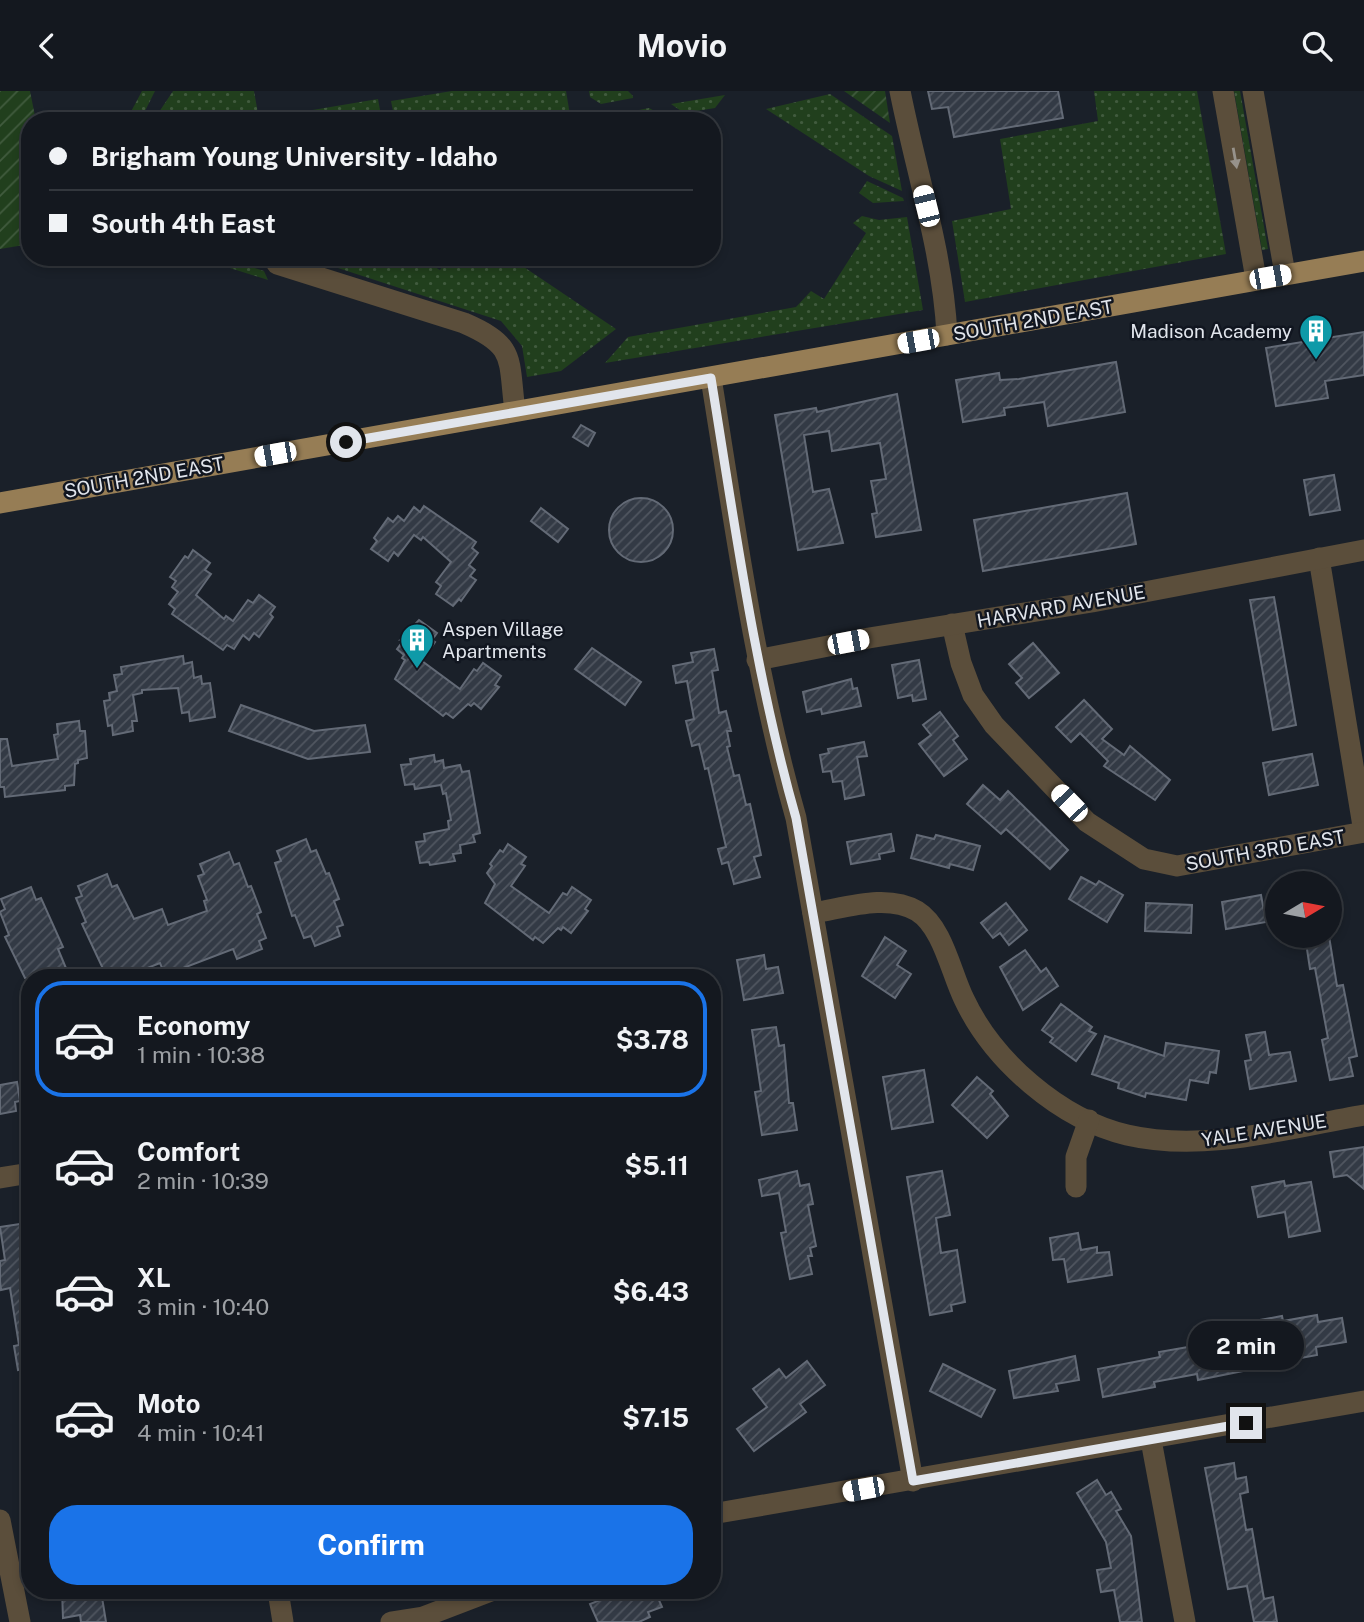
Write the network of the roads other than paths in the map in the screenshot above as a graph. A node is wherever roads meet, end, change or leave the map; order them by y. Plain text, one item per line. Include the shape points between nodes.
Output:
1 (900, 91) edge
2 (1223, 91) edge
3 (1254, 91) edge
4 (1364, 261) edge
5 (283, 266) edge
6 (1285, 274) junction
7 (1256, 279) junction
8 (947, 335) junction
9 (711, 378) junction
10 (515, 411) junction
11 (0, 503) edge
12 (1364, 550) edge
13 (1319, 558) junction
14 (952, 624) junction
15 (757, 660) junction
16 (1364, 832) edge
17 (813, 913) junction
18 (1364, 1115) edge
19 (1089, 1119) junction
20 (21, 1174) edge
21 (0, 1178) edge
22 (1076, 1187) dead end
23 (1364, 1401) edge
24 (1151, 1440) junction
25 (913, 1481) junction
26 (721, 1513) edge
27 (0, 1520) edge
28 (279, 1599) edge
29 (470, 1599) edge
30 (20, 1622) edge
31 (283, 1622) edge
32 (391, 1622) edge
33 (1185, 1622) edge

1 - 8 street via 931,232
2 -> 7 street
3 - 6 street
4 - 6 main road, SOUTH 2ND EAST
5 - 10 street via 493,336 504,348
6 - 7 main road, SOUTH 2ND EAST
7 - 8 main road, SOUTH 2ND EAST
8 - 9 main road, SOUTH 2ND EAST
9 - 10 main road, SOUTH 2ND EAST
9 - 15 street
10 - 11 main road, SOUTH 2ND EAST
12 - 13 street, HARVARD AVENUE
13 - 14 street, HARVARD AVENUE
13 - 16 street
14 - 15 street, HARVARD AVENUE
14 - 16 street, SOUTH 3RD EAST via 973,695 994,725 1087,823 1144,859 1177,866
15 - 17 street via 796,818
17 - 19 street, YALE AVENUE via 889,902 916,910 941,942 965,1003 1007,1061 1035,1088
17 - 25 street
18 - 19 street, YALE AVENUE via 1232,1138 1167,1142 1125,1134
19 - 22 street via 1076,1157
20 - 21 street
23 - 24 street
24 - 25 street
24 - 33 street
25 - 26 street
27 - 30 street
28 - 31 street
29 - 32 street via 422,1617

